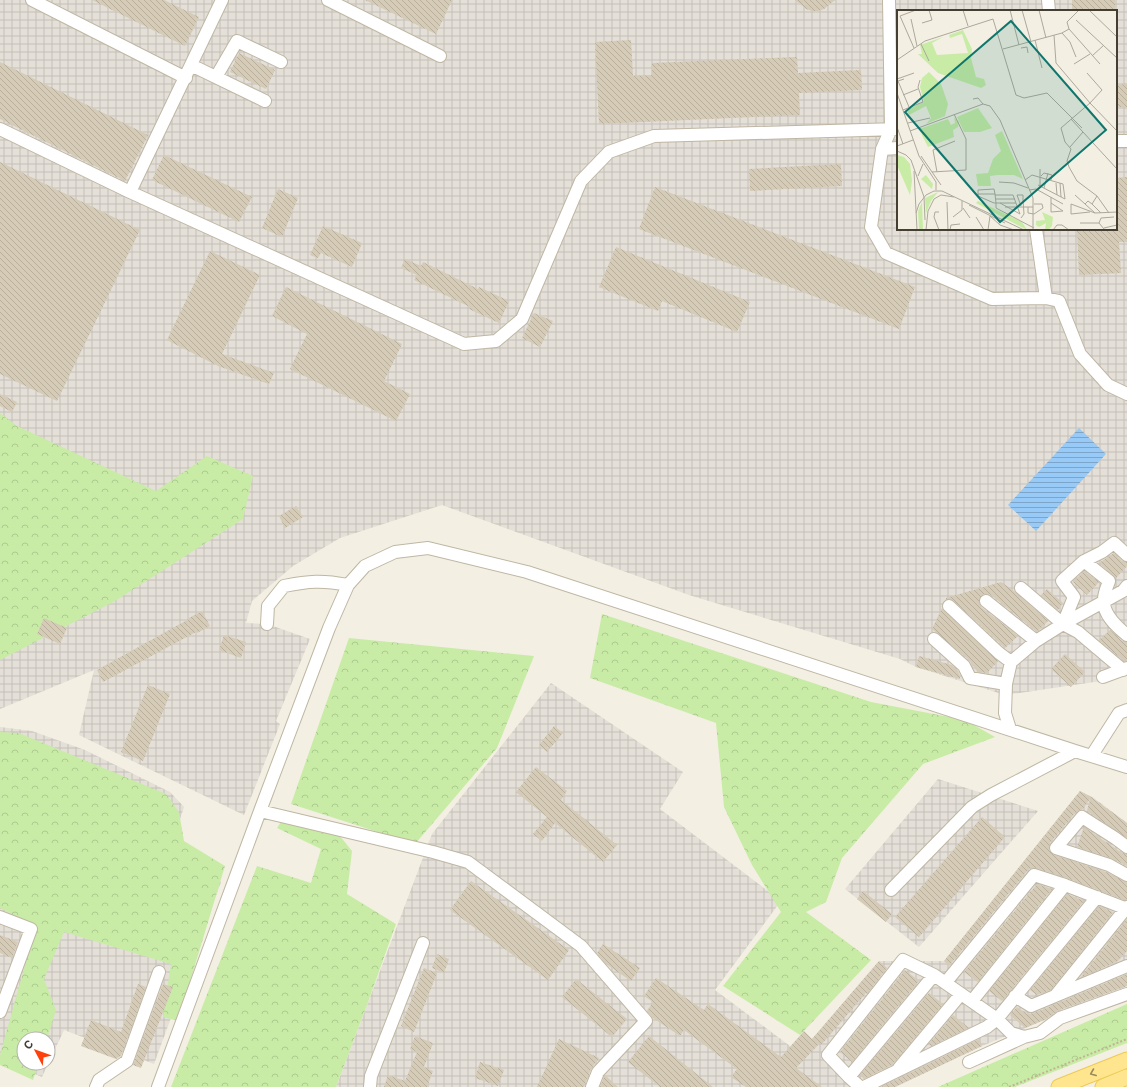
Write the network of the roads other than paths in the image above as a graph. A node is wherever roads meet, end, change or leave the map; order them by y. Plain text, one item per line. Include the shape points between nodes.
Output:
1 (32, 0) edge
2 (222, 0) edge
3 (328, 0) edge
4 (889, 0) edge
5 (1048, 0) edge
6 (1049, 10) edge
7 (440, 56) dead end
8 (281, 62) dead end
9 (191, 66) junction
10 (216, 77) junction
11 (186, 78) junction
12 (265, 101) dead end
13 (0, 129) edge
14 (894, 129) edge
15 (897, 148) edge
16 (882, 149) junction
17 (130, 192) junction
18 (1036, 230) edge
19 (1046, 298) junction
20 (1127, 394) edge
21 (1127, 555) edge
22 (1084, 561) junction
23 (348, 585) junction
24 (1021, 588) dead end
25 (1126, 590) edge
26 (1103, 600) junction
27 (986, 601) dead end
28 (948, 606) dead end
29 (267, 624) dead end
30 (1063, 624) junction
31 (1127, 635) edge
32 (934, 639) dead end
33 (1036, 641) junction
34 (1011, 662) junction
35 (1125, 669) edge
36 (1104, 677) dead end
37 (1006, 684) junction
38 (1127, 710) edge
39 (1010, 729) junction
40 (1076, 751) junction
41 (1092, 755) junction
42 (1127, 767) edge
43 (260, 810) junction
44 (1127, 847) edge
45 (1127, 875) edge
46 (1065, 885) junction
47 (891, 890) dead end
48 (1097, 898) junction
49 (1127, 908) edge
50 (0, 917) edge
51 (423, 943) dead end
52 (1127, 956) edge
53 (1121, 968) edge
54 (159, 972) dead end
55 (934, 975) junction
56 (946, 982) junction
57 (961, 994) junction
58 (1127, 994) edge
59 (1015, 996) junction
60 (1055, 996) junction
61 (972, 1001) junction
62 (0, 1012) edge
63 (997, 1019) junction
64 (1024, 1037) junction
65 (1127, 1060) edge
66 (969, 1062) dead end
67 (897, 1070) junction
68 (849, 1077) junction
69 (1127, 1077) edge
70 (96, 1087) edge
71 (158, 1087) edge
72 (370, 1087) edge
73 (592, 1087) edge
74 (860, 1087) edge
75 (864, 1087) edge
76 (1059, 1087) edge
77 (1103, 1087) edge

1 - 11 lane
2 - 9 lane
3 - 7 lane
4 - 14 lane
5 - 6 lane
8 - 10 lane via 237,41
9 - 10 lane
9 - 11 lane
10 - 12 lane
11 - 17 lane
13 - 17 lane
14 - 16 lane
14 - 17 lane via 654,136 609,152 582,182 522,319 496,341 464,344
15 - 16 lane
16 - 19 lane via 871,227 886,253 992,299
18 - 19 lane
19 - 20 lane via 1059,302 1080,354 1108,385
21 - 22 lane via 1114,543
22 - 26 lane via 1109,581
22 - 30 lane via 1062,581 1074,598
23 - 29 lane via 327,581 284,586 268,606
23 - 39 lane via 365,566 395,552 428,548 527,572
23 - 43 lane via 329,628
24 - 30 lane
25 - 26 lane
26 - 30 lane
26 - 31 lane via 1107,614
27 - 33 lane
28 - 34 lane
30 - 33 lane
30 - 35 lane via 1078,632
32 - 37 lane via 964,666 970,678
33 - 34 lane
34 - 37 lane
35 - 36 lane
37 - 39 lane via 1005,713
38 - 41 lane via 1119,713
39 - 40 lane
40 - 41 lane
40 - 47 lane via 972,807
41 - 42 lane
43 - 71 lane
43 - 73 lane via 468,862 581,946 646,1021 598,1072
44 - 45 lane via 1082,817 1056,848 1110,865
46 - 48 lane
46 - 56 lane via 1034,875
46 - 61 lane
48 - 49 lane
48 - 59 lane
49 - 60 lane
50 - 62 lane via 31,929
51 - 72 lane via 371,1076
52 - 53 lane
53 - 60 lane
54 - 70 lane via 127,1061 99,1080
55 - 56 lane
55 - 68 lane
55 - 68 lane via 903,960 828,1055
56 - 57 lane
57 - 61 lane
57 - 67 lane
58 - 64 lane via 1060,1018 1040,1033
59 - 60 lane via 1031,1006
59 - 63 lane
61 - 63 lane
63 - 64 lane via 1011,1033
63 - 67 lane via 980,1031 939,1052
64 - 66 lane
65 -> 76 main road
67 - 75 lane
68 - 74 lane
69 - 77 main road

